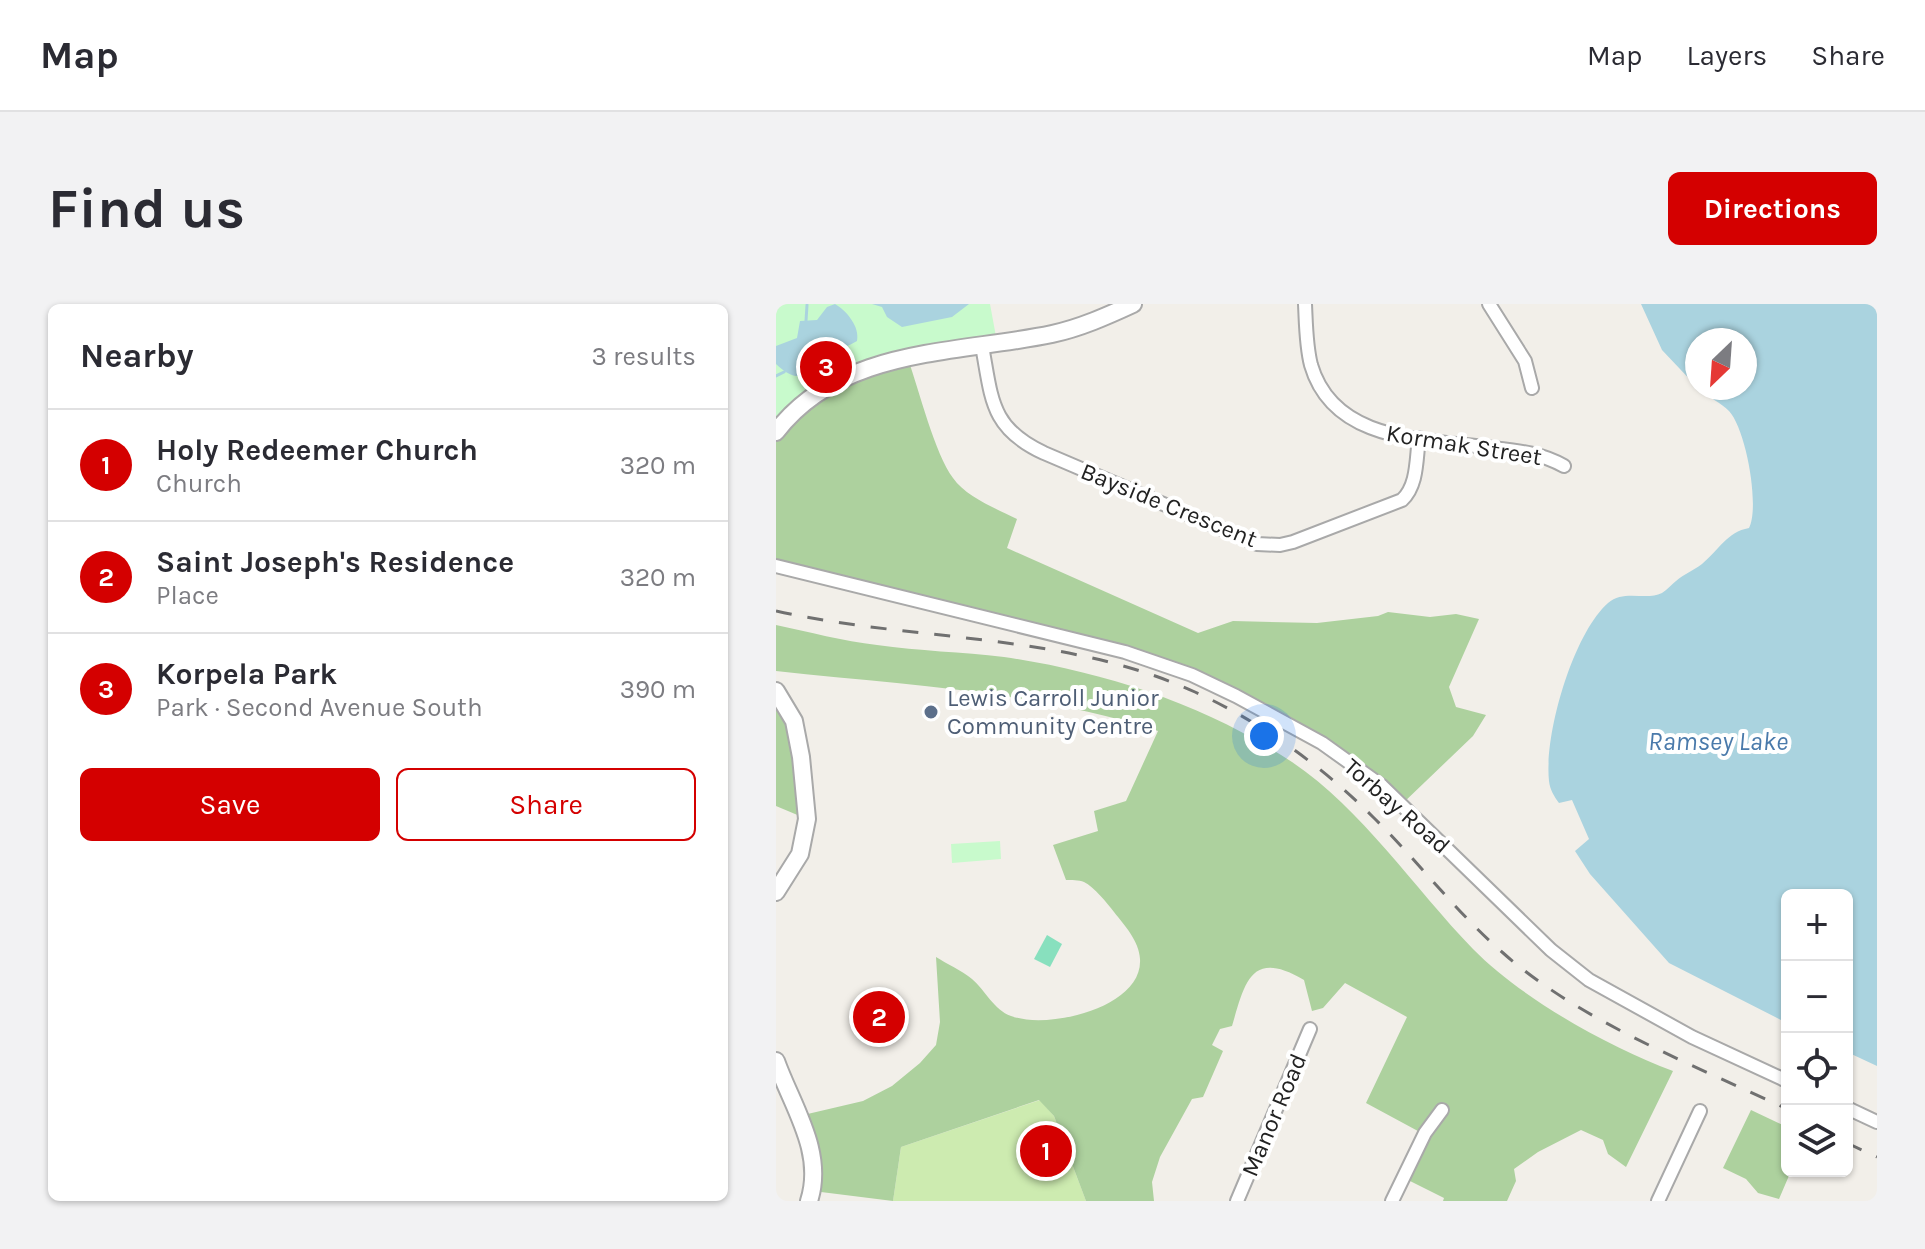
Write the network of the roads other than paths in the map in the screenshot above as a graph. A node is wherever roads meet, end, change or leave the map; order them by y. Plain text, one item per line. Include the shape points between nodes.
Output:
1 (1133, 304) edge
2 (1305, 304) edge
3 (1489, 304) edge
4 (982, 346) junction
5 (1532, 388) dead end
6 (776, 432) edge
7 (1419, 438) junction
8 (1564, 466) dead end
9 (776, 566) edge
10 (776, 691) edge
11 (776, 892) edge
12 (1310, 1029) dead end
13 (776, 1061) edge
14 (1781, 1078) edge
15 (1442, 1110) dead end
16 (1700, 1111) dead end
17 (1853, 1111) edge
18 (1877, 1122) edge
19 (809, 1201) edge
20 (1237, 1201) edge
21 (1392, 1201) edge
22 (1658, 1201) edge

1 - 4 street via 1065,331
2 - 7 street, Kormak Street via 1311,365 1329,397 1360,424
3 - 5 street via 1525,361
4 - 6 street via 849,374 808,398
4 - 7 street, Bayside Crescent via 996,412 1016,438 1257,544 1293,542 1402,500 1413,484
7 - 8 street, Kormak Street via 1537,453
9 - 14 street, Torbay Road via 1125,652 1236,696 1322,743 1382,786 1533,933 1589,980
10 - 11 street via 794,721 807,819 799,857
12 - 20 street, Manor Road
13 - 19 street via 812,1155
15 - 21 street
16 - 22 street
17 - 18 street

